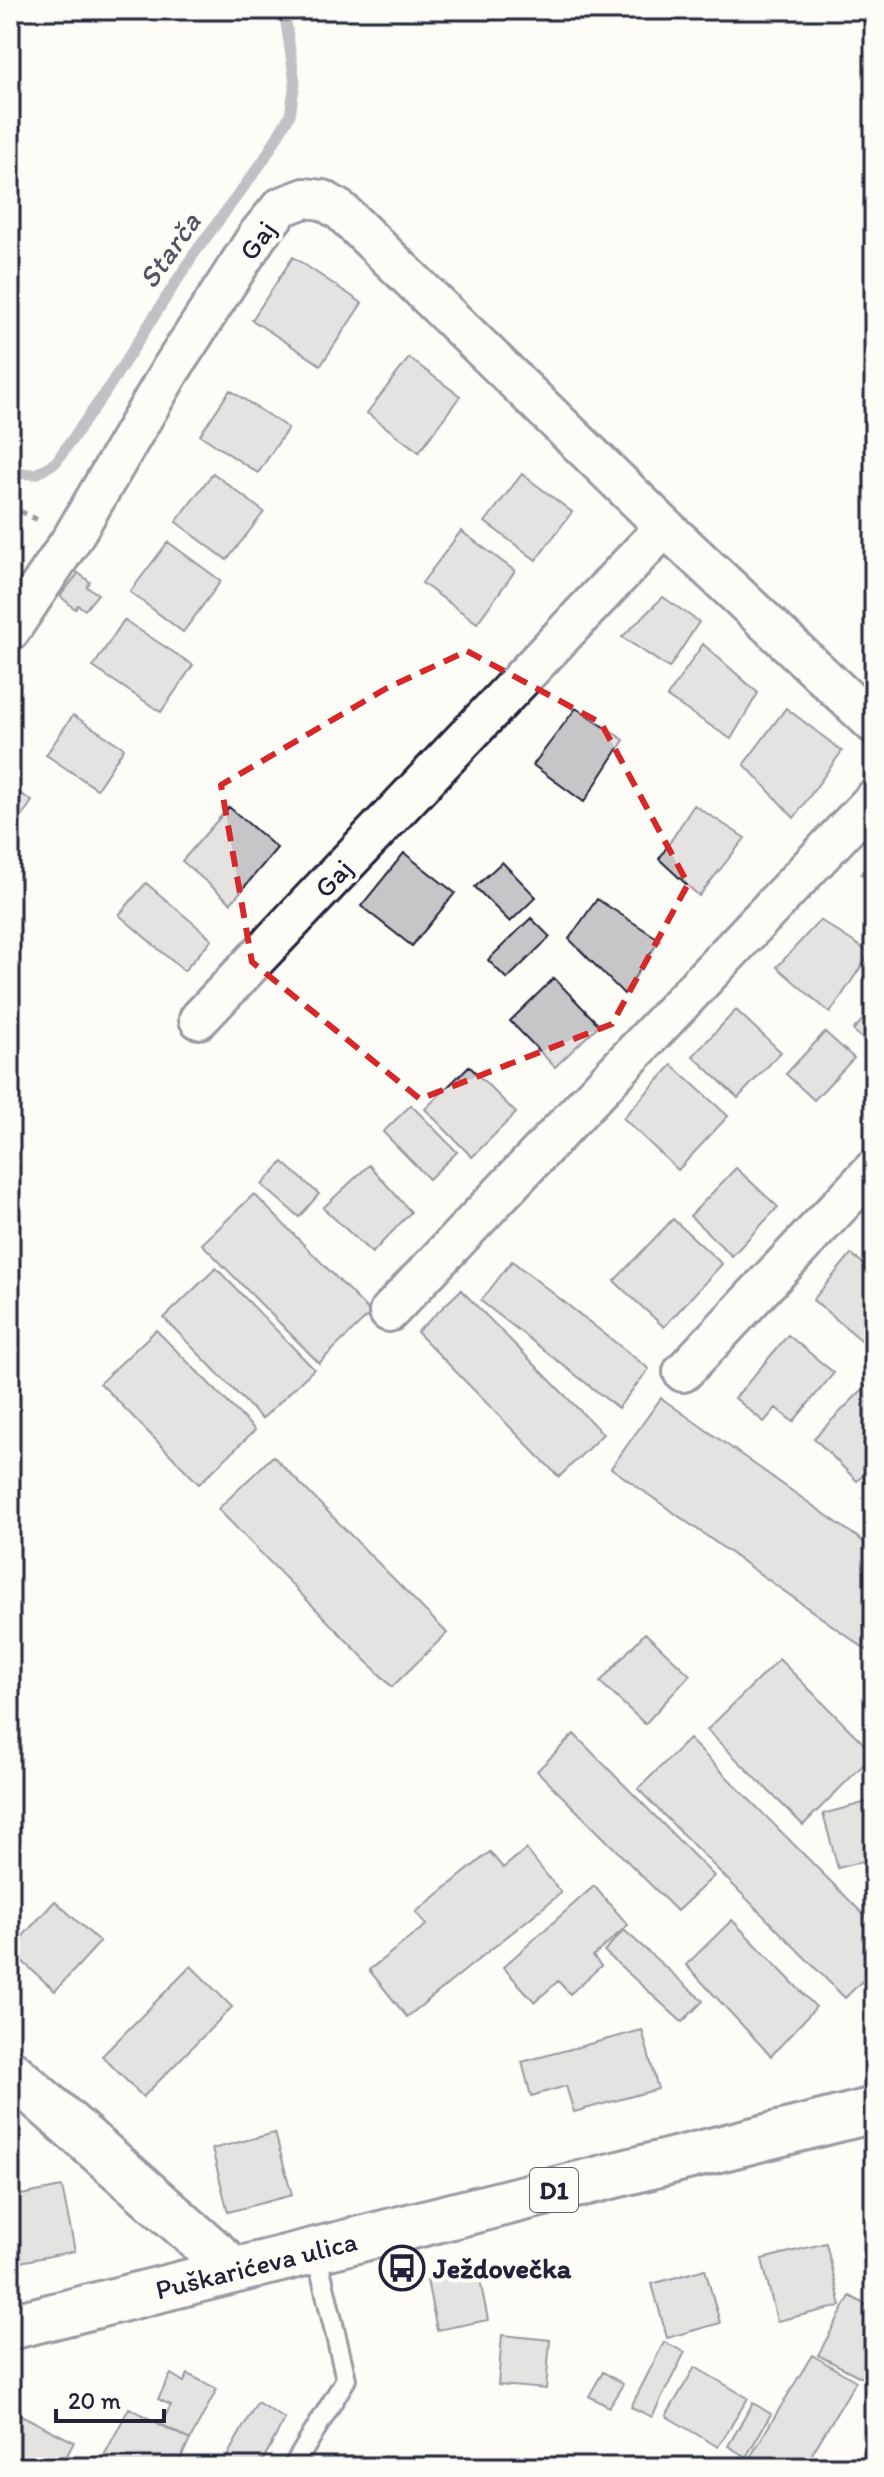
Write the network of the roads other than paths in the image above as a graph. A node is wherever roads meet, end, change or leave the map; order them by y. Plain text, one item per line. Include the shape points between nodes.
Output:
1 (665, 527) junction
2 (10, 631) edge
3 (874, 724) edge
4 (874, 799) edge
5 (199, 1019) dead end
6 (874, 1169) edge
7 (389, 1312) dead end
8 (683, 1372) dead end
9 (10, 2072) edge
10 (874, 2110) edge
11 (313, 2250) junction
12 (234, 2270) junction
13 (10, 2327) edge
14 (293, 2467) edge

1 - 2 street, Gaj via 341,211 323,200 305,198 281,207 258,235
1 - 3 street, Gaj
1 - 5 street, Gaj
4 - 7 street
6 - 8 street
9 - 12 main road
10 - 11 main road, Puškarićeva ulica / D1
11 - 12 main road, Puškarićeva ulica / D1
11 - 14 lane via 346,2379
12 - 13 main road, Puškarićeva ulica / D1

